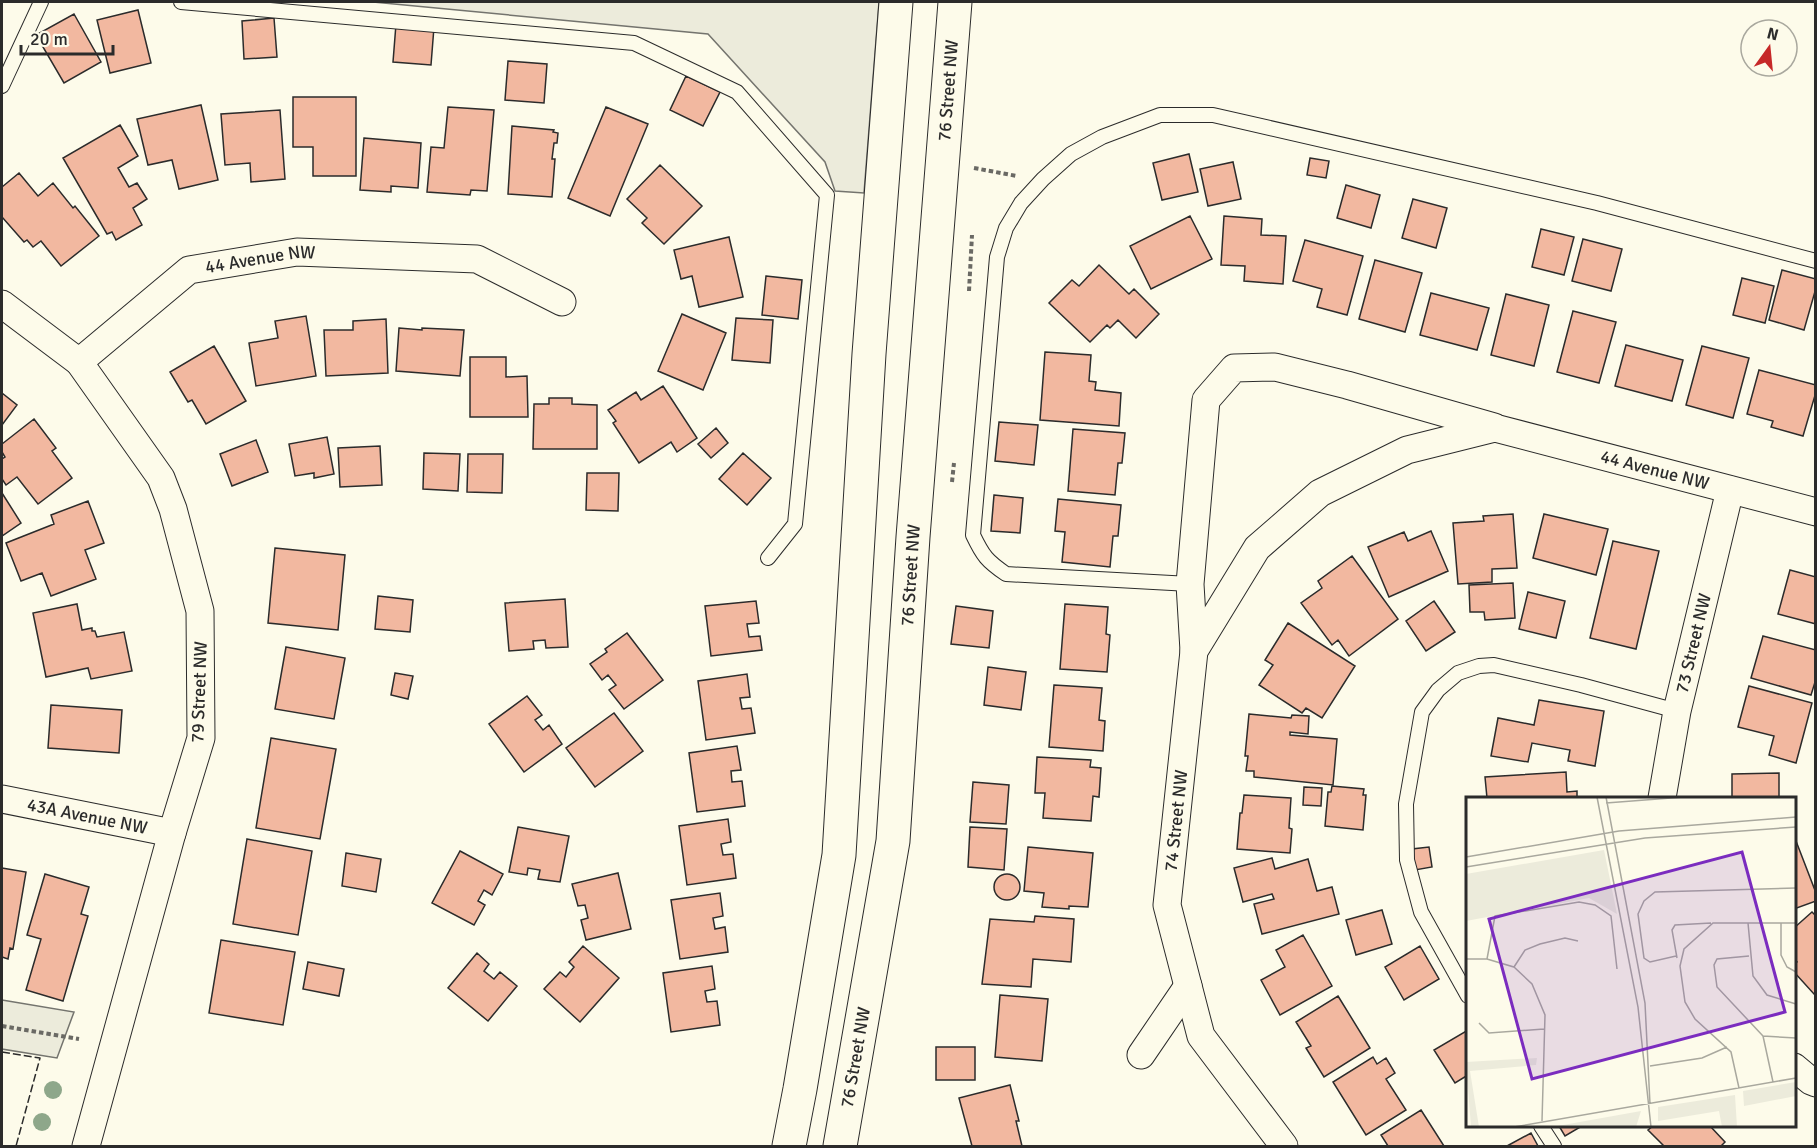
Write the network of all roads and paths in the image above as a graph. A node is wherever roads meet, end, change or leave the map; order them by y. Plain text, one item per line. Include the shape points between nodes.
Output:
1 (41, 2) edge
2 (181, 2) edge
3 (896, 2) edge
4 (955, 2) edge
5 (2, 86) edge
6 (968, 166) dead end
7 (1041, 182) junction
8 (1815, 261) edge
9 (562, 302) dead end
10 (2, 304) edge
11 (79, 362) junction
12 (1234, 368) joint
13 (1495, 428) junction
14 (1730, 490) junction
15 (1320, 493) joint
16 (1815, 512) edge
17 (768, 558) dead end
18 (1190, 584) junction
19 (1194, 651) junction
20 (1677, 711) junction
21 (1662, 797) edge
22 (2, 799) edge
23 (172, 833) junction
24 (1188, 986) junction
25 (1466, 994) edge
26 (2, 1026) edge
27 (79, 1039) dead end
28 (1141, 1055) dead end
29 (1796, 1069) edge
30 (1815, 1083) edge
31 (1542, 1127) edge
32 (86, 1146) edge
33 (789, 1146) edge
34 (840, 1146) edge
35 (1284, 1146) edge
36 (1554, 1146) edge

1 - 5 lane
2 - 17 lane via 634,43 737,92 827,195 795,524
3 - 33 street via 869,354 839,855
4 - 34 street, 76 Street NW via 893,841
6 - 7 path
7 - 8 lane via 1071,154 1102,137 1160,115 1213,115 1597,203
7 - 18 lane via 1021,203 1006,228 998,257 973,535 988,562 1006,574
9 - 11 street, 44 Avenue NW via 477,260 297,252 189,270
10 - 11 street
11 - 23 street, 79 Street NW via 161,478 200,611 201,738
12 - 13 street, 44 Avenue NW via 1275,367
12 - 18 street, 74 Street NW via 1206,400
13 - 14 street, 44 Avenue NW
13 - 15 street, 44 Avenue NW via 1407,450
14 - 16 street, 44 Avenue NW
14 - 20 street, 73 Street NW
15 - 19 street, 74 Street NW via 1257,548
18 - 19 street, 74 Street NW
19 - 24 street, 74 Street NW via 1167,905
20 - 21 street, 73 Street NW
20 - 25 lane via 1494,665 1458,673 1438,690 1422,712 1406,804 1407,860 1421,912
22 - 23 street, 43A Avenue NW
23 - 32 street, 79 Street NW
24 - 28 street
24 - 35 street, 74 Street NW via 1201,1036
26 - 27 path
29 - 30 street
31 - 36 lane

